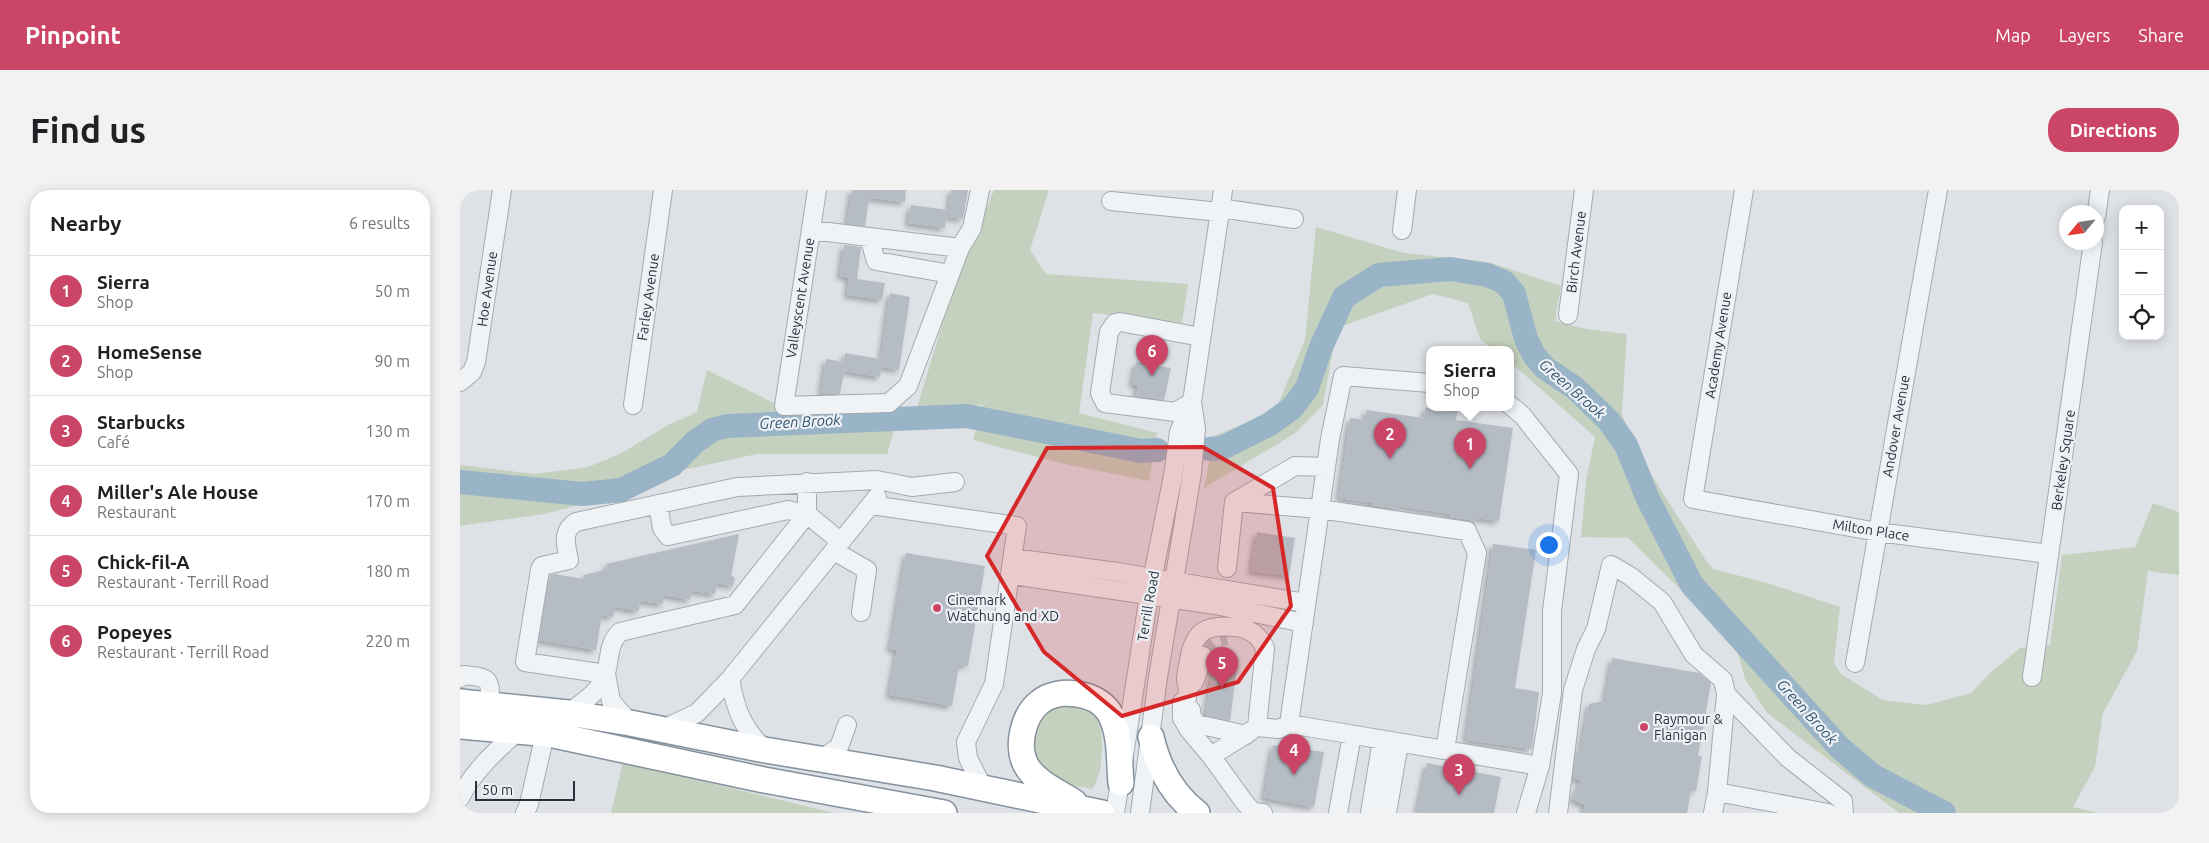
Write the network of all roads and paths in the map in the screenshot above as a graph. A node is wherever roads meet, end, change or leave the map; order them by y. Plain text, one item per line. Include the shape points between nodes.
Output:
1 (502, 190) edge
2 (663, 190) edge
3 (817, 190) edge
4 (980, 190) edge
5 (1223, 190) edge
6 (1407, 190) edge
7 (1584, 190) edge
8 (1744, 190) edge
9 (1938, 190) edge
10 (2100, 190) edge
11 (1111, 201) dead end
12 (2098, 205) edge
13 (1220, 210) junction
14 (1294, 219) dead end
15 (810, 230) junction
16 (1402, 230) dead end
17 (868, 237) junction
18 (960, 248) junction
19 (2092, 250) edge
20 (950, 274) junction
21 (1568, 315) dead end
22 (1201, 338) junction
23 (460, 382) edge
24 (1426, 383) edge
25 (1192, 402) junction
26 (633, 405) dead end
27 (1514, 408) edge
28 (1326, 467) junction
29 (807, 482) junction
30 (955, 482) dead end
31 (888, 483) junction
32 (1693, 499) joint
33 (1234, 502) junction
34 (658, 504) junction
35 (871, 506) junction
36 (1320, 509) junction
37 (807, 514) junction
38 (1878, 532) junction
39 (838, 547) junction
40 (2049, 554) junction
41 (1012, 567) junction
42 (1226, 568) dead end
43 (1153, 577) junction
44 (1174, 582) junction
45 (1149, 595) junction
46 (1171, 599) junction
47 (1306, 603) junction
48 (861, 612) dead end
49 (1304, 623) junction
50 (1227, 636) tunnel mouth
51 (1203, 656) tunnel mouth
52 (1263, 660) junction
53 (1855, 663) dead end
54 (606, 674) junction
55 (460, 678) edge
56 (2032, 678) dead end
57 (730, 679) junction
58 (1188, 692) junction
59 (1726, 694) junction
60 (460, 702) edge
61 (490, 704) junction
62 (568, 713) junction
63 (630, 723) junction
64 (1289, 724) junction
65 (846, 725) dead end
66 (460, 726) edge
67 (662, 730) junction
68 (518, 731) junction
69 (1252, 731) junction
70 (545, 734) junction
71 (1352, 735) junction
72 (1151, 737) junction
73 (1390, 741) junction
74 (765, 750) junction
75 (1445, 750) junction
76 (1207, 751) junction
77 (821, 759) junction
78 (1540, 766) junction
79 (1121, 783) junction
80 (984, 790) junction
81 (1717, 792) junction
82 (460, 798) edge
83 (1094, 811) edge
84 (525, 813) edge
85 (942, 813) edge
86 (1115, 813) edge
87 (1140, 813) edge
88 (1197, 813) edge
89 (1263, 813) edge
90 (1338, 813) edge
91 (1370, 813) edge
92 (1387, 813) edge
93 (1526, 813) edge
94 (1558, 813) edge
95 (1713, 813) edge
96 (1828, 813) edge
97 (1844, 813) edge

1 - 23 street, Hoe Avenue via 476,362 472,372
2 - 26 street, Farley Avenue
3 - 15 street, Valleyscent Avenue
4 - 18 street via 972,228
5 - 13 street, Terrill Road
6 - 16 street
7 - 21 street, Birch Avenue
8 - 32 street, Academy Avenue
9 - 38 street, Andover Avenue
10 - 12 street
11 - 13 street
13 - 14 street
13 - 22 street, Terrill Road
15 - 17 street
15 - 20 street, Valleyscent Avenue via 784,406 889,403 908,386
17 - 18 street
17 - 20 street via 876,260
18 - 20 street
19 - 40 street, Berkeley Square
22 - 25 street, Terrill Road
22 - 25 street via 1120,322 1115,324 1109,332 1100,393 1105,403 1175,412
24 - 28 street via 1343,376
25 - 43 street, Terrill Road via 1179,432
25 - 44 street, Terrill Road via 1196,429 1192,474
27 - 78 street via 1569,474 1552,611 1552,693
28 - 33 street via 1295,466
28 - 36 street
29 - 31 street via 877,480
29 - 34 street via 737,487
29 - 37 street
30 - 31 street via 912,487
31 - 35 street
32 - 38 street, Milton Place
33 - 36 street
33 - 42 street
34 - 37 street via 662,528 668,536 788,510
34 - 54 street via 576,522 567,529 565,536 568,560 542,566 540,570 525,662
35 - 39 street
35 - 41 street via 1017,526
36 - 47 street
36 - 75 street via 1467,531 1476,553
37 - 39 street
37 - 54 street via 735,605 620,632 612,642
38 - 40 street, Milton Place
38 - 53 street, Andover Avenue
39 - 48 street via 866,570
39 - 57 street
40 - 56 street, Berkeley Square
41 - 43 street
41 - 45 street
41 - 80 street via 994,684 966,742 968,758
43 - 44 street
43 - 45 street, Terrill Road
44 - 46 street, Terrill Road
44 - 47 street
45 - 46 street
45 - 79 street, Terrill Road
46 - 49 street
46 - 72 street, Terrill Road
47 - 49 street
49 - 64 street
50 - 52 street via 1243,638 1251,643
51 - 58 street
52 - 58 street via 1266,652 1262,641 1249,630 1213,627 1198,634 1193,642 1186,680
52 - 69 street
54 - 62 street via 589,698
54 - 63 street via 611,701
55 - 61 street via 464,675 488,680
57 - 67 street via 697,713
57 - 74 street via 739,716 749,734
58 - 69 street via 1192,717 1197,724
58 - 76 street via 1182,702 1182,718
59 - 81 street
59 - 94 street via 1722,680 1694,655 1662,602 1611,565 1596,630 1586,649 1574,690
59 - 97 street via 1788,758 1843,801
60 - 61 highway
61 - 62 highway
62 - 63 highway
63 - 67 highway
64 - 69 street
64 - 71 street
65 - 77 street via 839,747
66 - 68 highway
67 - 74 highway
68 - 70 highway
68 - 82 street via 490,756
69 - 76 street
70 - 84 street
70 - 85 highway
71 - 73 street
71 - 90 street
72 - 87 street, Terrill Road
72 - 88 highway via 1158,764 1168,781
73 - 75 street
73 - 91 street
73 - 92 street
74 - 77 highway
75 - 78 street
76 - 89 street via 1253,812
77 - 80 highway via 935,778
78 - 93 street
79 - 83 highway via 1116,729 1106,708 1090,698 1070,693 1040,701 1023,731 1026,764 1037,777
79 - 86 street, Terrill Road
80 - 83 highway
81 - 95 street
81 - 96 street

